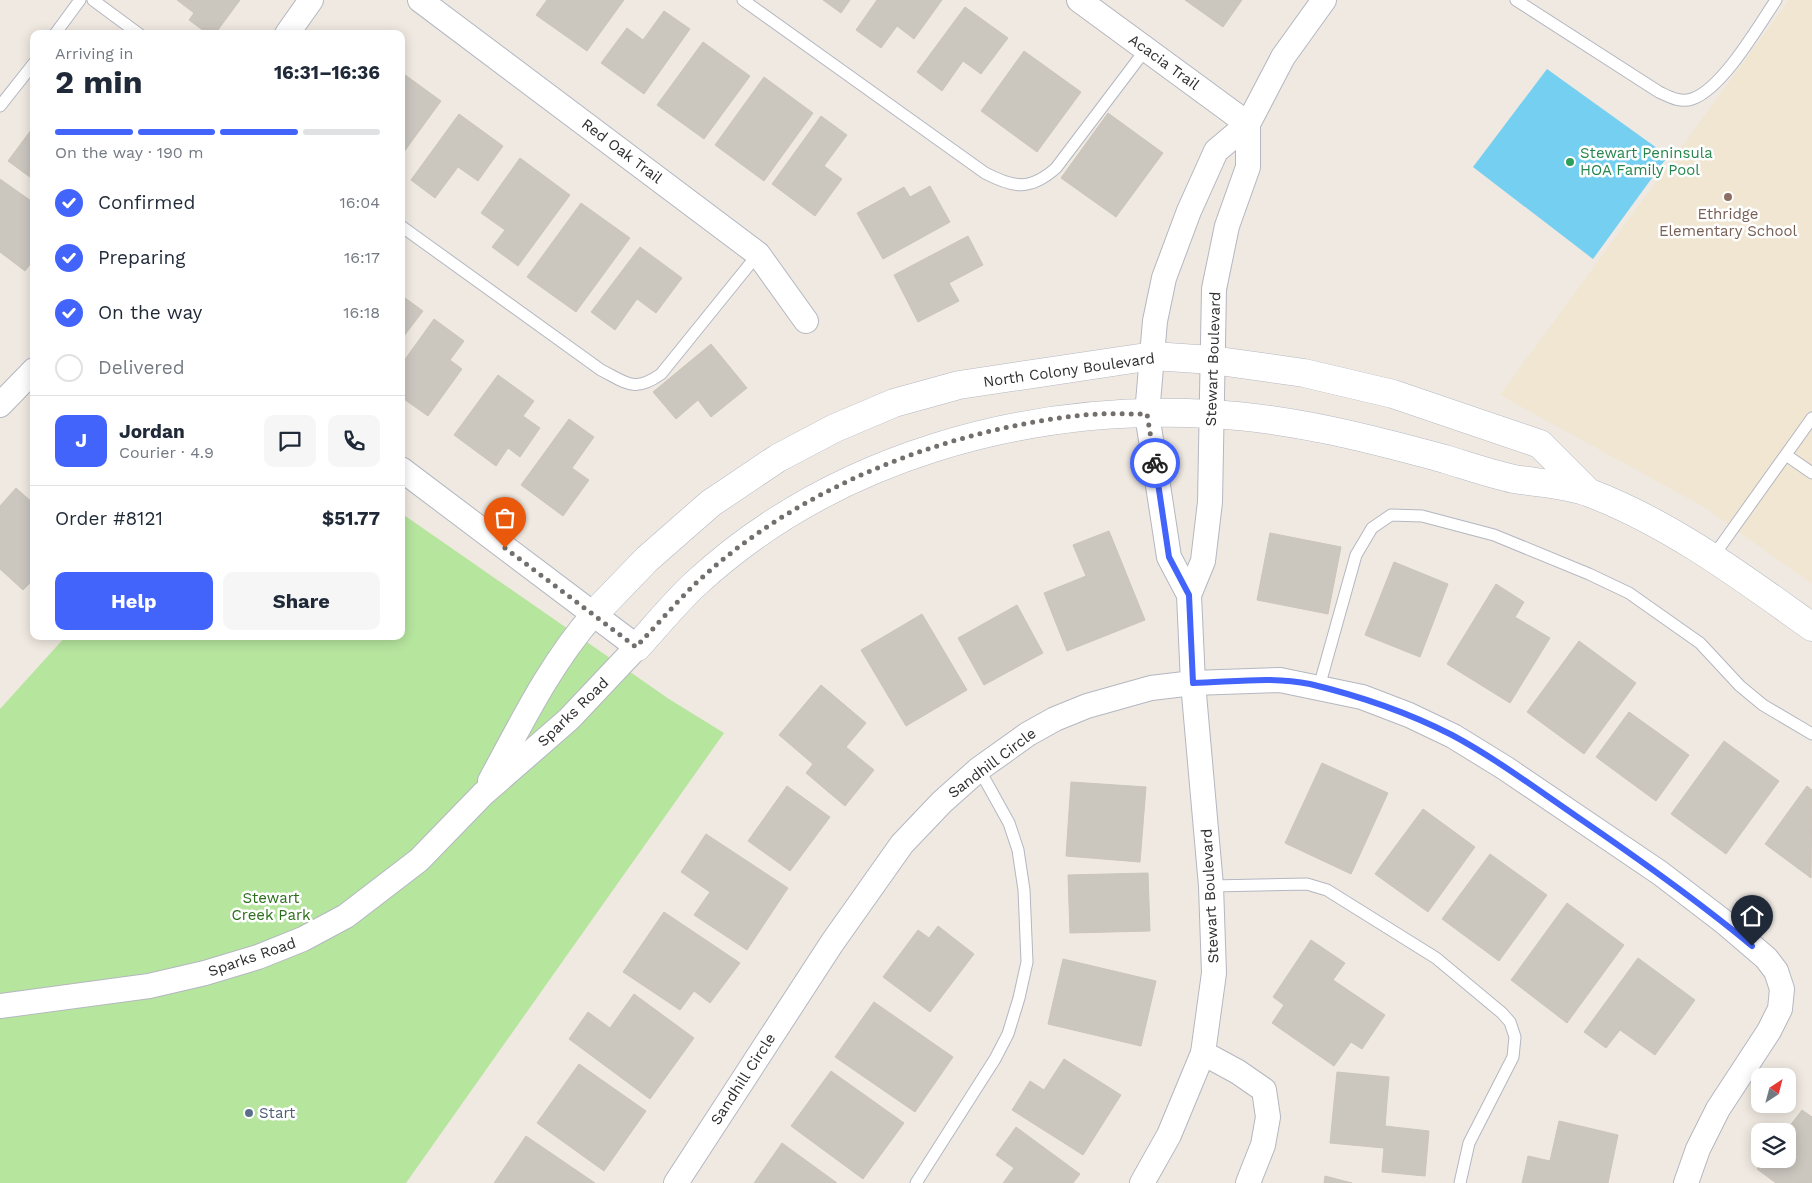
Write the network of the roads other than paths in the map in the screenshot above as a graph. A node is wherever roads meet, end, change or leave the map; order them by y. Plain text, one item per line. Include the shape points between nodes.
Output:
1 (80, 0) edge
2 (93, 0) edge
3 (311, 0) edge
4 (420, 0) edge
5 (744, 0) edge
6 (1079, 0) edge
7 (1324, 0) edge
8 (1516, 0) edge
9 (1776, 0) edge
10 (58, 30) edge
11 (134, 30) edge
12 (290, 30) edge
13 (1146, 49) junction
14 (30, 68) edge
15 (0, 106) edge
16 (1248, 124) junction
17 (405, 229) edge
18 (758, 254) junction
19 (806, 321) dead end
20 (1153, 356) junction
21 (1212, 360) junction
22 (30, 374) edge
23 (0, 405) edge
24 (1147, 414) junction
25 (1210, 414) junction
26 (1812, 418) edge
27 (1786, 455) junction
28 (405, 472) edge
29 (1812, 473) edge
30 (1588, 491) junction
31 (1712, 558) junction
32 (1189, 595) junction
33 (593, 615) junction
34 (1812, 627) edge
35 (636, 647) junction
36 (1193, 683) junction
37 (1319, 687) junction
38 (1812, 734) edge
39 (979, 770) junction
40 (483, 794) junction
41 (1211, 886) junction
42 (0, 1006) edge
43 (1203, 1053) junction
44 (676, 1183) edge
45 (916, 1183) edge
46 (1142, 1183) edge
47 (1248, 1183) edge
48 (1460, 1183) edge
49 (1686, 1183) edge

1 - 10 lane
2 - 11 lane
3 - 12 street
4 - 18 street, Red Oak Trail
5 - 13 lane via 985,173 1004,183 1018,185 1032,184 1056,168
6 - 13 street, Acacia Trail
7 - 16 street, Stewart Boulevard via 1283,57
8 - 9 lane via 1676,100 1691,99 1708,91 1724,74
13 - 16 street, Acacia Trail
14 - 15 lane
16 - 20 street, Stewart Boulevard via 1216,151 1189,211 1164,278 1155,321
16 - 21 street, Stewart Boulevard via 1248,167 1226,226 1214,289
17 - 18 lane via 601,370 631,384 646,385 661,374
18 - 19 street, Red Oak Trail
20 - 21 main road, North Colony Boulevard
20 - 24 street, Stewart Boulevard
20 - 33 main road, North Colony Boulevard via 959,385 894,403 835,428 778,458 711,504 647,559
21 - 25 street, Stewart Boulevard
21 - 30 main road, North Colony Boulevard via 1304,373 1375,390 1487,424 1540,444
22 - 23 street
24 - 25 main road, North Colony Boulevard
24 - 32 street, Stewart Boulevard via 1169,557
24 - 35 main road, North Colony Boulevard via 1084,415 959,439 888,464 835,488 777,521 694,585
25 - 30 main road, North Colony Boulevard via 1313,426 1505,477
25 - 32 street, Stewart Boulevard via 1210,502 1203,561
26 - 27 lane
27 - 29 lane
27 - 31 lane
28 - 33 street
30 - 31 main road, North Colony Boulevard via 1660,526
31 - 34 main road, North Colony Boulevard
32 - 36 street, Stewart Boulevard
33 - 35 street
33 - 40 street, Sparks Road via 575,636 537,695
35 - 40 street, Sparks Road via 569,719
36 - 37 street, Sandhill Circle via 1280,680
36 - 39 street, Sandhill Circle via 1152,688 1087,706 1055,719 1028,734
36 - 41 street, Stewart Boulevard
37 - 38 lane via 1356,555 1372,528 1391,515 1422,516 1494,535 1629,593 1700,643 1740,686 1763,705
37 - 49 street, Sandhill Circle via 1362,697 1409,715 1453,736 1505,768 1660,873 1724,922 1766,958 1776,971 1782,989 1780,1009 1718,1109
39 - 44 street, Sandhill Circle via 942,802 902,844 832,943
39 - 45 lane via 1009,823 1018,850 1024,890 1027,962 1008,1034
40 - 42 street, Sparks Road via 419,860 346,916 304,939 258,957 149,986
41 - 43 street, Stewart Boulevard via 1214,973
41 - 48 lane via 1307,884 1327,890 1436,958 1510,1022 1515,1037 1513,1057 1470,1143
43 - 46 street, Stewart Boulevard via 1169,1135
43 - 47 street via 1264,1090 1268,1117 1263,1145

